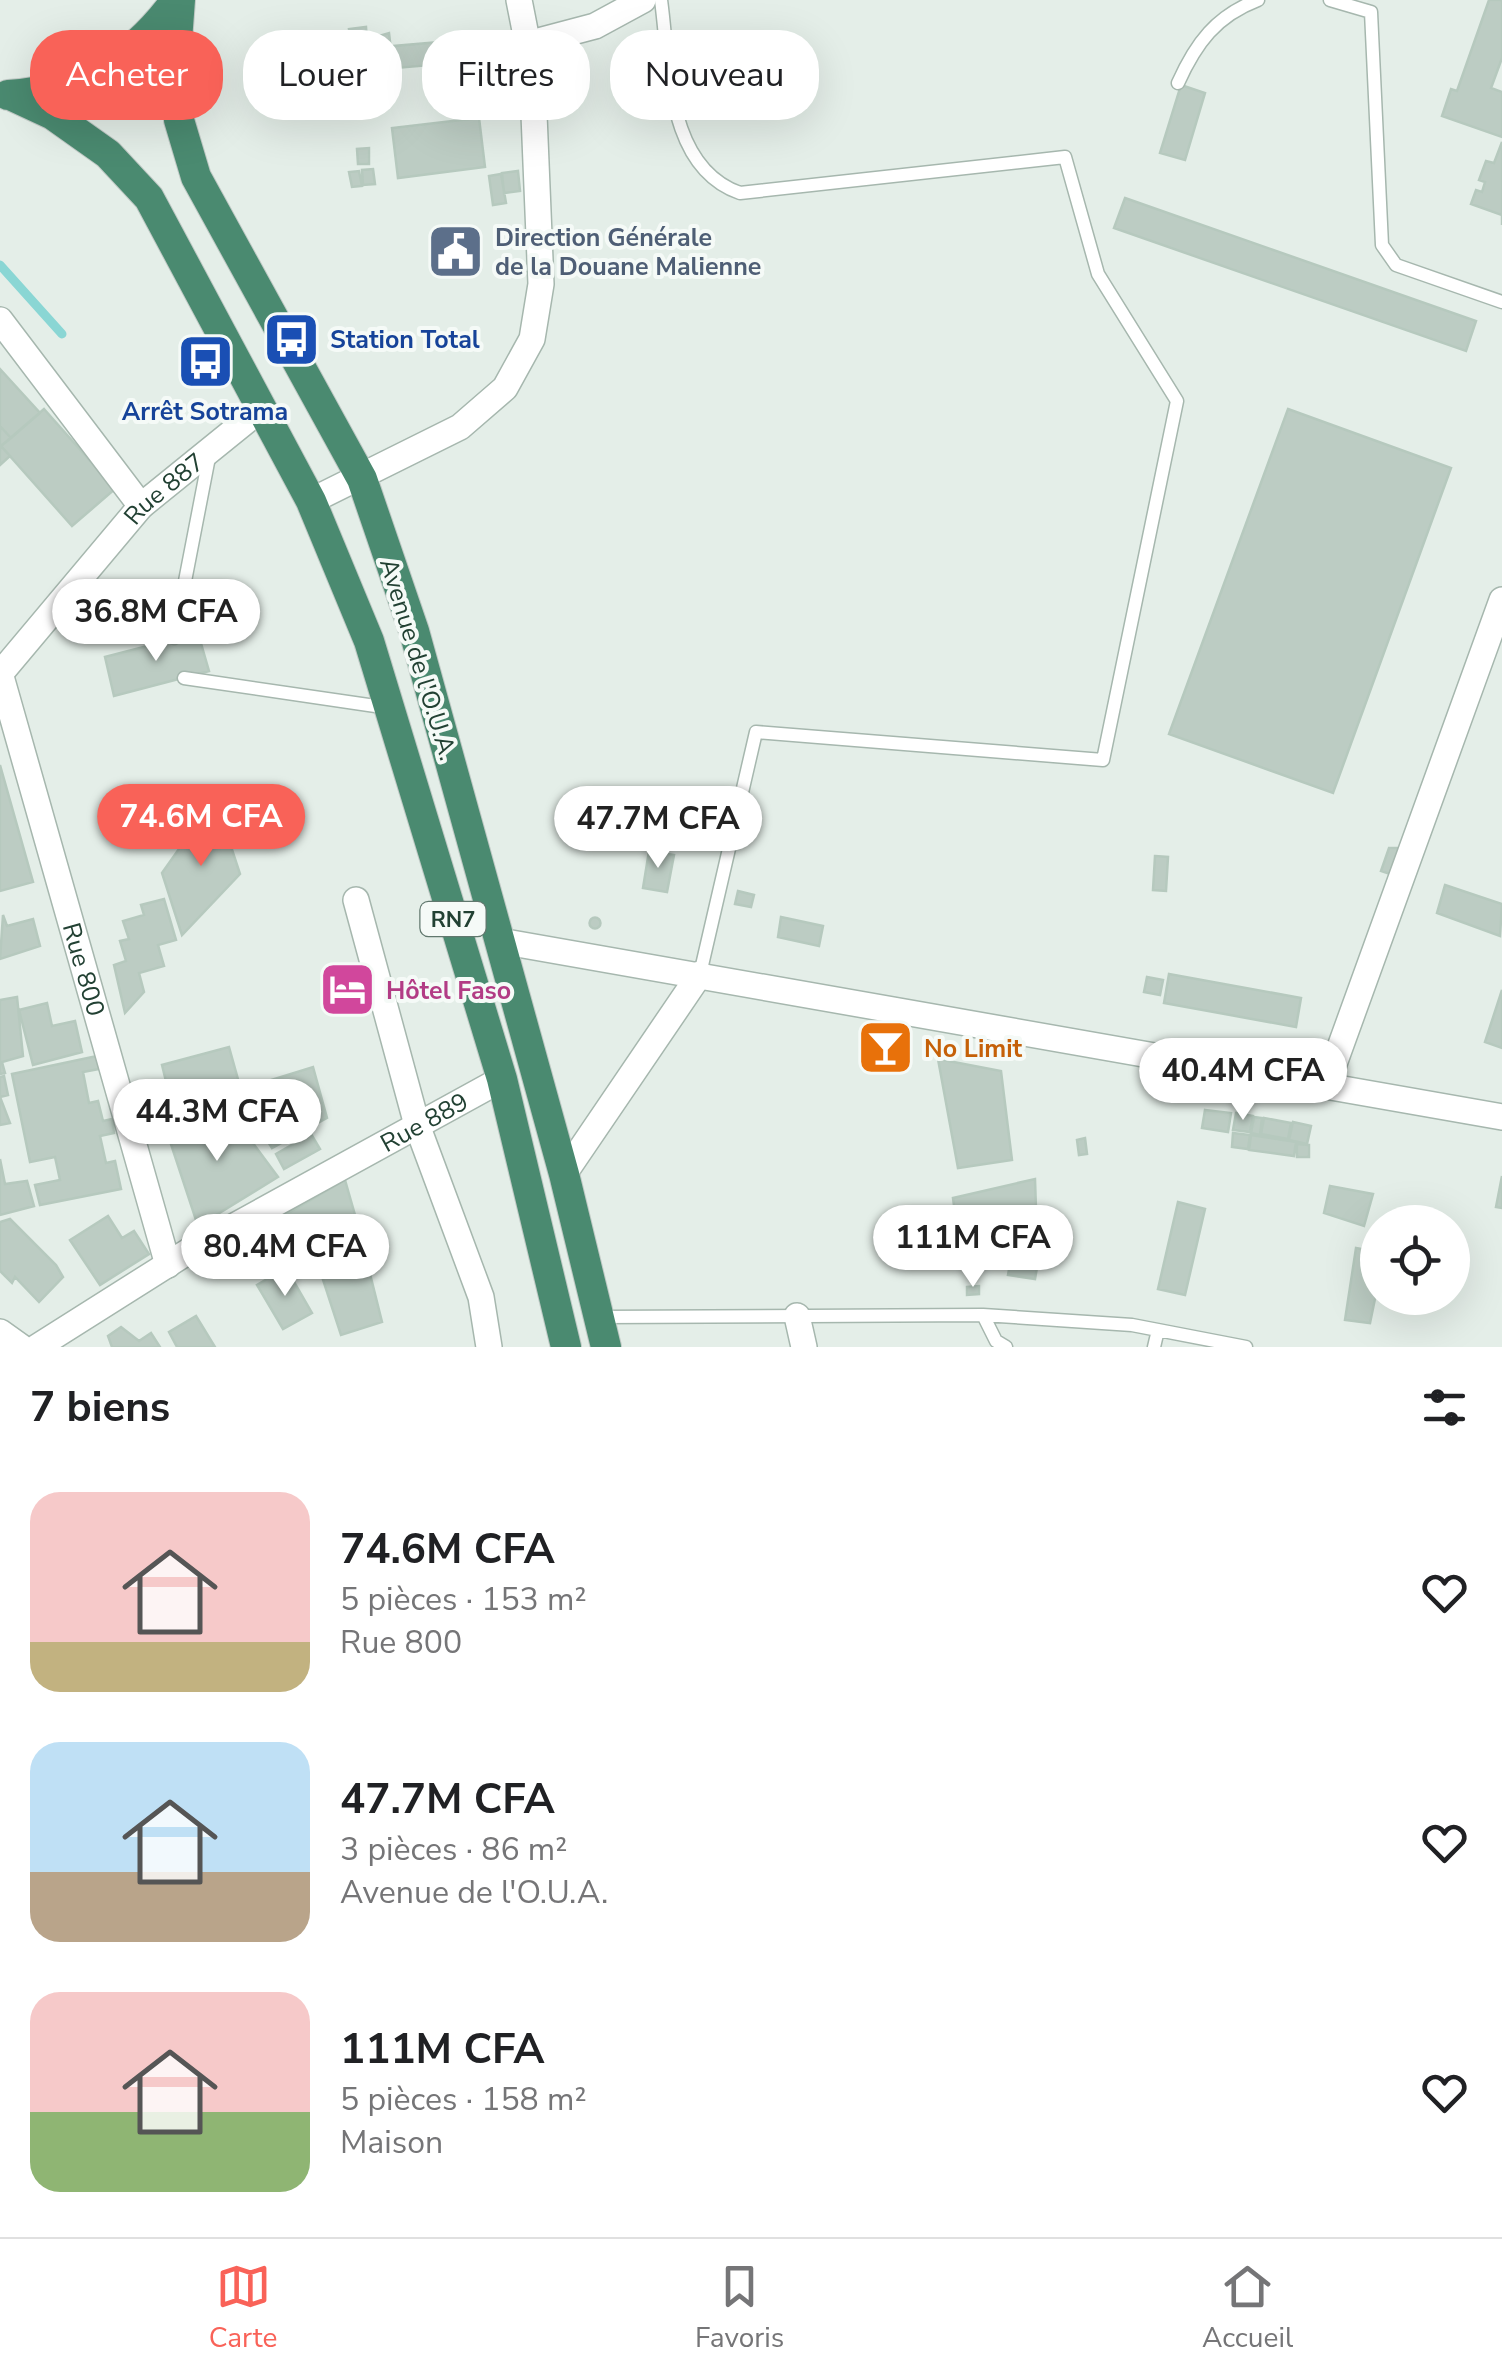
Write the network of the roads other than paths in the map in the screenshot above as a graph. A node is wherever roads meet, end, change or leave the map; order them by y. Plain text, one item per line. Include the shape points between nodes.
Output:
1 (178, 0) edge
2 (519, 0) edge
3 (643, 0) edge
4 (662, 0) edge
5 (1258, 0) edge
6 (1330, 0) edge
7 (524, 30) edge
8 (580, 30) edge
9 (1178, 83) dead end
10 (5, 94) edge
11 (531, 120) edge
12 (1502, 302) edge
13 (0, 320) edge
14 (262, 408) junction
15 (210, 450) junction
16 (362, 479) junction
17 (312, 501) junction
18 (141, 506) junction
19 (1502, 600) edge
20 (174, 638) dead end
21 (0, 674) edge
22 (184, 678) dead end
23 (389, 708) junction
24 (356, 900) dead end
25 (500, 941) junction
26 (700, 974) junction
27 (502, 1079) junction
28 (1326, 1086) junction
29 (1502, 1118) edge
30 (417, 1126) junction
31 (564, 1174) junction
32 (168, 1265) junction
33 (798, 1316) junction
34 (983, 1316) junction
35 (598, 1317) junction
36 (1158, 1330) junction
37 (0, 1332) edge
38 (21, 1347) edge
39 (38, 1347) edge
40 (489, 1347) edge
41 (566, 1347) edge
42 (606, 1347) edge
43 (804, 1347) edge
44 (1006, 1347) edge
45 (1154, 1347) edge
46 (1246, 1347) edge

1 - 10 highway via 150,36 109,68 62,88
1 - 16 highway, Avenue de l'O.U.A. / RN7 via 180,120 196,177
2 - 7 street
3 - 8 street
4 - 26 lane via 685,141 719,185 740,192 1065,156 1098,274 1177,401 1103,760 756,732
5 - 9 lane via 1204,35
6 - 12 lane via 1371,12 1382,245 1396,265
10 - 14 highway, Avenue de l'O.U.A. / RN7 via 54,115 108,154 150,198
11 - 16 street via 541,284 532,339 506,388 460,427
13 - 18 street
14 - 15 street, Rue 887
14 - 17 highway, Avenue de l'O.U.A. / RN7
15 - 18 street, Rue 887
15 - 20 lane
16 - 17 street
16 - 25 highway, Avenue de l'O.U.A. / RN7 via 414,631
17 - 23 highway, Avenue de l'O.U.A. / RN7
18 - 21 street, Rue 887
19 - 28 street
21 - 32 street, Rue 800
22 - 23 lane
23 - 27 highway, Avenue de l'O.U.A. / RN7
24 - 30 street
25 - 26 street
25 - 31 highway, Avenue de l'O.U.A. / RN7
26 - 28 street
26 - 31 street
27 - 30 street, Rue 889
27 - 41 highway, Avenue de l'O.U.A. / RN7
28 - 29 street
30 - 32 street, Rue 889
30 - 40 street via 481,1297
31 - 35 highway, Avenue de l'O.U.A. / RN7
32 - 39 street, Rue 889
33 - 34 lane
33 - 35 lane
33 - 43 street
34 - 36 lane
34 - 44 lane
35 - 42 highway, Avenue de l'O.U.A. / RN7
36 - 45 lane
36 - 46 lane
37 - 38 street

